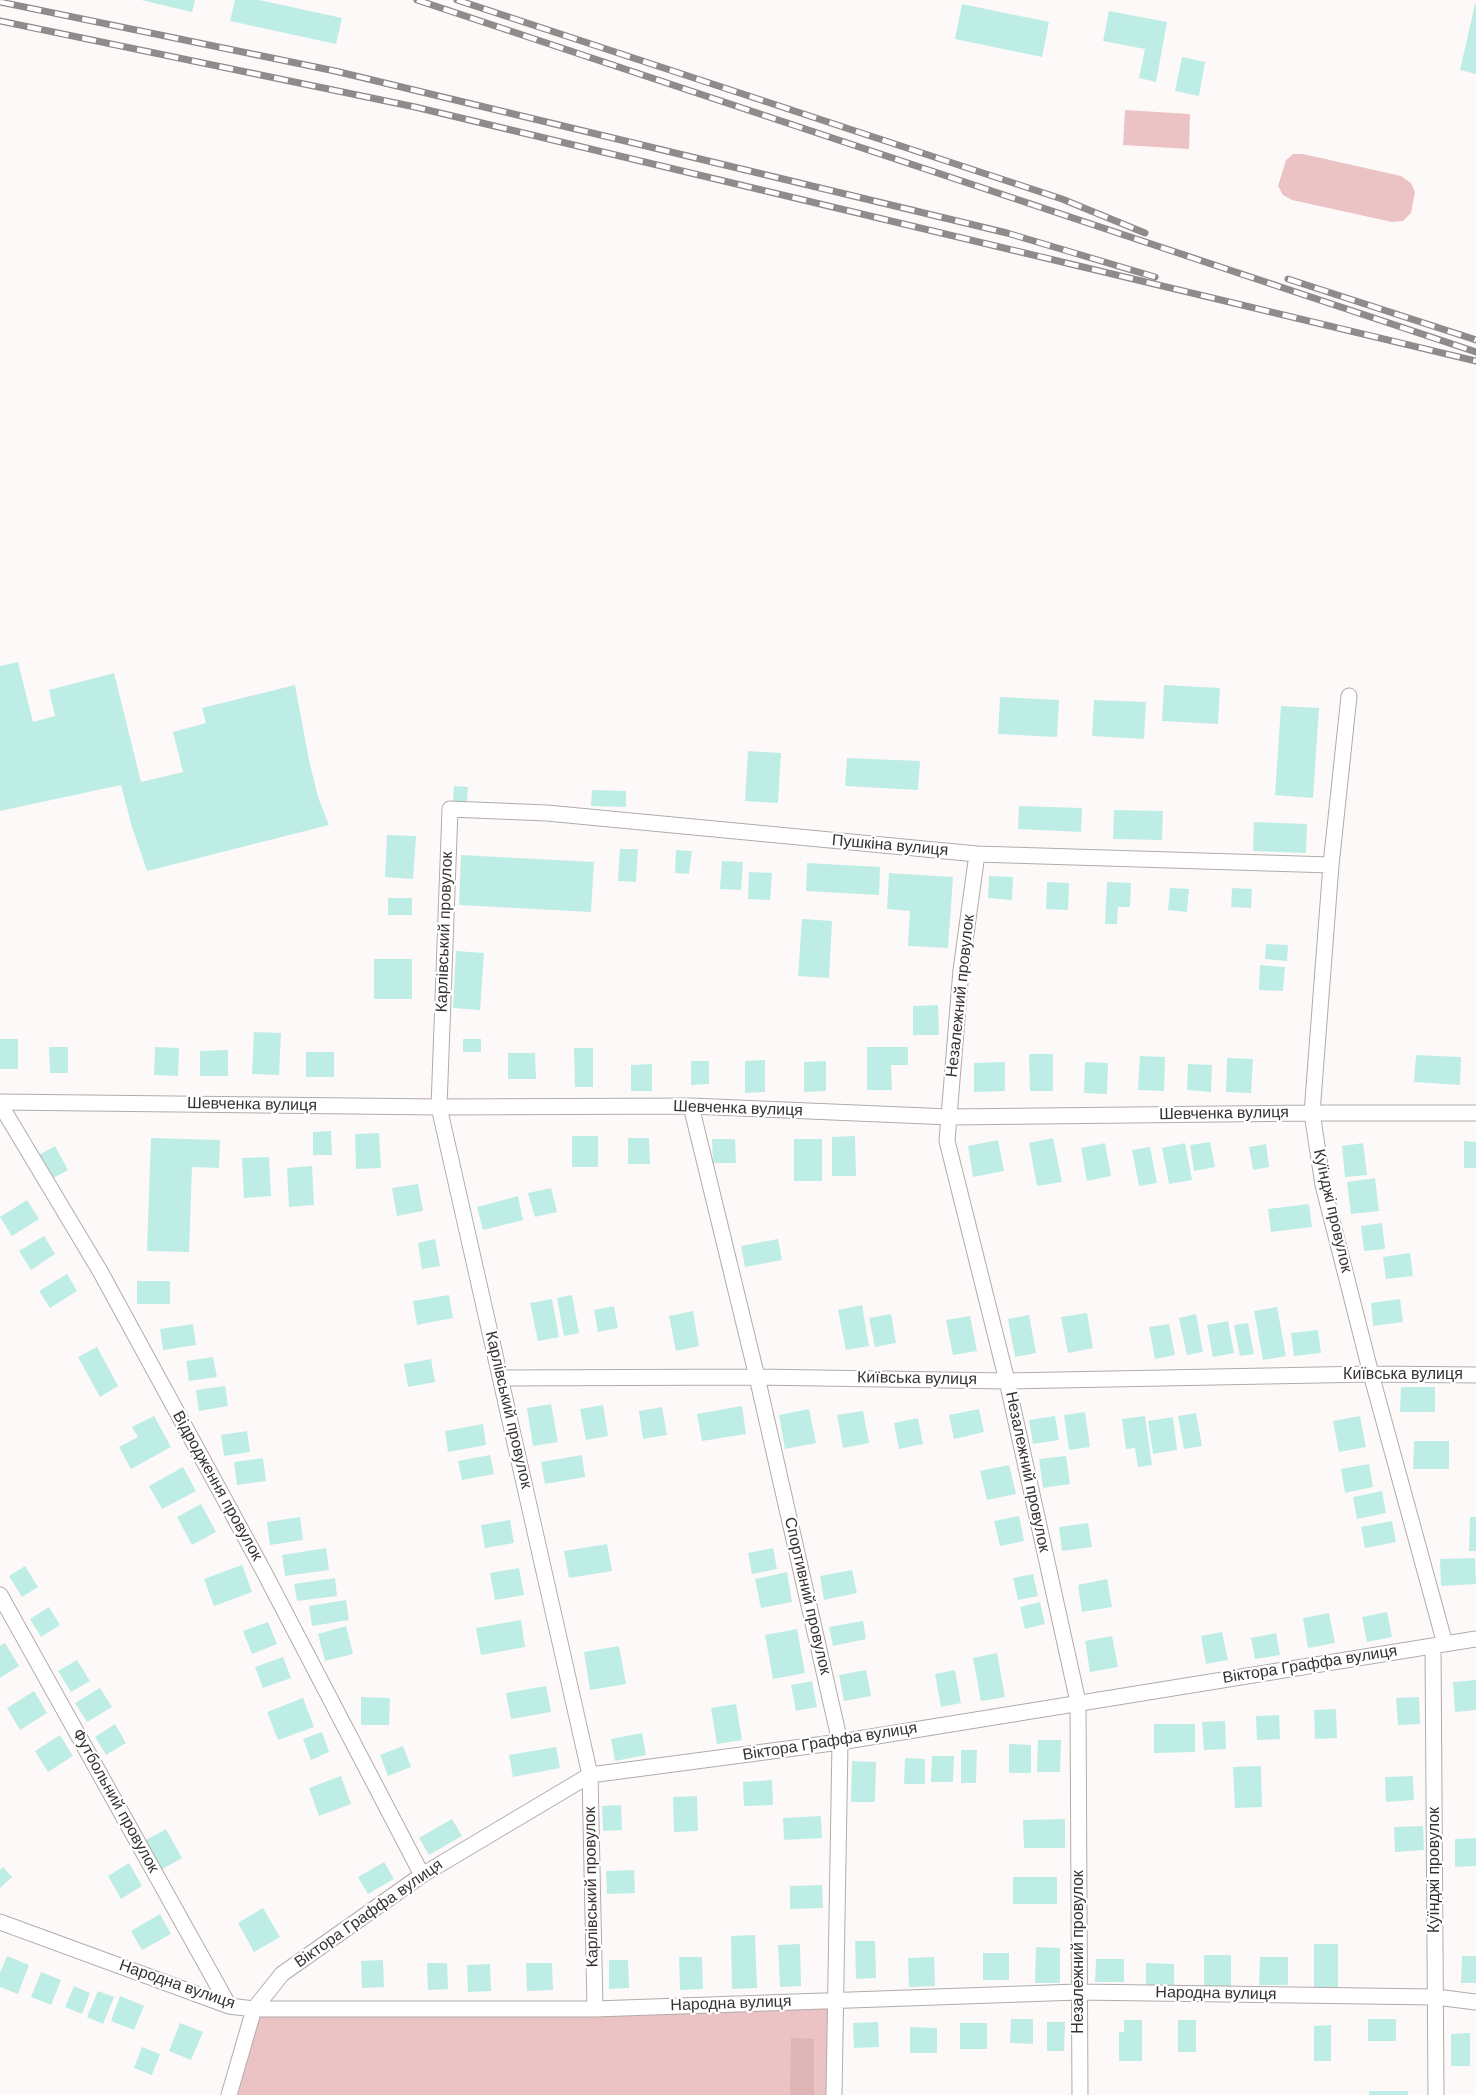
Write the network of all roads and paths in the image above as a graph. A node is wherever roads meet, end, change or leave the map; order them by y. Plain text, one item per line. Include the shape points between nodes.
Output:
1 (1349, 696) dead end
2 (450, 809) joint
3 (976, 854) junction
4 (1331, 865) junction
5 (0, 1103) edge
6 (691, 1106) junction
7 (439, 1107) junction
8 (1312, 1113) junction
9 (1476, 1113) edge
10 (950, 1117) junction
11 (1371, 1374) junction
12 (1476, 1375) edge
13 (757, 1377) junction
14 (501, 1378) junction
15 (1007, 1381) junction
16 (0, 1595) edge
17 (1476, 1639) edge
18 (1439, 1645) junction
19 (1078, 1702) junction
20 (840, 1742) junction
21 (590, 1775) junction
22 (422, 1875) junction
23 (0, 1922) edge
24 (1078, 1992) junction
25 (1436, 1997) junction
26 (836, 2000) junction
27 (1476, 2002) edge
28 (230, 2006) junction
29 (254, 2009) junction
30 (595, 2009) junction
31 (229, 2095) edge
32 (834, 2095) edge
33 (1080, 2095) edge
34 (1436, 2095) edge

1 - 4 street, Куїнджі провулок
2 - 3 street, Пушкіна вулиця via 547,813
2 - 7 street, Карлівський провулок
3 - 4 street, Пушкіна вулиця
3 - 10 street, Незалежний провулок via 961,970
4 - 8 street, Куїнджі провулок
5 - 7 street, Шевченка вулиця
5 - 22 street, Відродження провулок via 123,1312
6 - 7 street, Шевченка вулиця
6 - 10 street, Шевченка вулиця
6 - 13 street, Спортивний провулок
7 - 14 street, Карлівський провулок
8 - 9 street, Шевченка вулиця
8 - 10 street, Шевченка вулиця
8 - 11 street, Куїнджі провулок via 1323,1185
10 - 15 street, Незалежний провулок via 947,1141
11 - 12 street, Київська вулиця
11 - 15 street, Київська вулиця
11 - 18 street, Куїнджі провулок
13 - 14 street, Київська вулиця
13 - 15 street, Київська вулиця
13 - 20 street, Спортивний провулок
14 - 21 street, Карлівський провулок
15 - 19 street, Незалежний провулок
16 - 28 street, Футбольний провулок
17 - 18 street, Віктора Граффа вулиця
18 - 19 street, Віктора Граффа вулиця
18 - 25 street, Куїнджі провулок
19 - 20 street, Віктора Граффа вулиця
19 - 24 street, Незалежний провулок
20 - 21 street, Віктора Граффа вулиця
20 - 26 street, Спортивний провулок
21 - 22 street, Віктора Граффа вулиця
21 - 30 street, Карлівський провулок
22 - 29 street, Віктора Граффа вулиця via 282,1974
23 - 28 street, Народна вулиця
24 - 25 street, Народна вулиця
24 - 26 street, Народна вулиця
24 - 33 street, Незалежний провулок
25 - 27 street, Народна вулиця
25 - 34 street, Куїнджі провулок
26 - 30 street, Народна вулиця
26 - 32 street, Спортивний провулок
28 - 29 street, Народна вулиця
29 - 30 street, Народна вулиця
29 - 31 street

